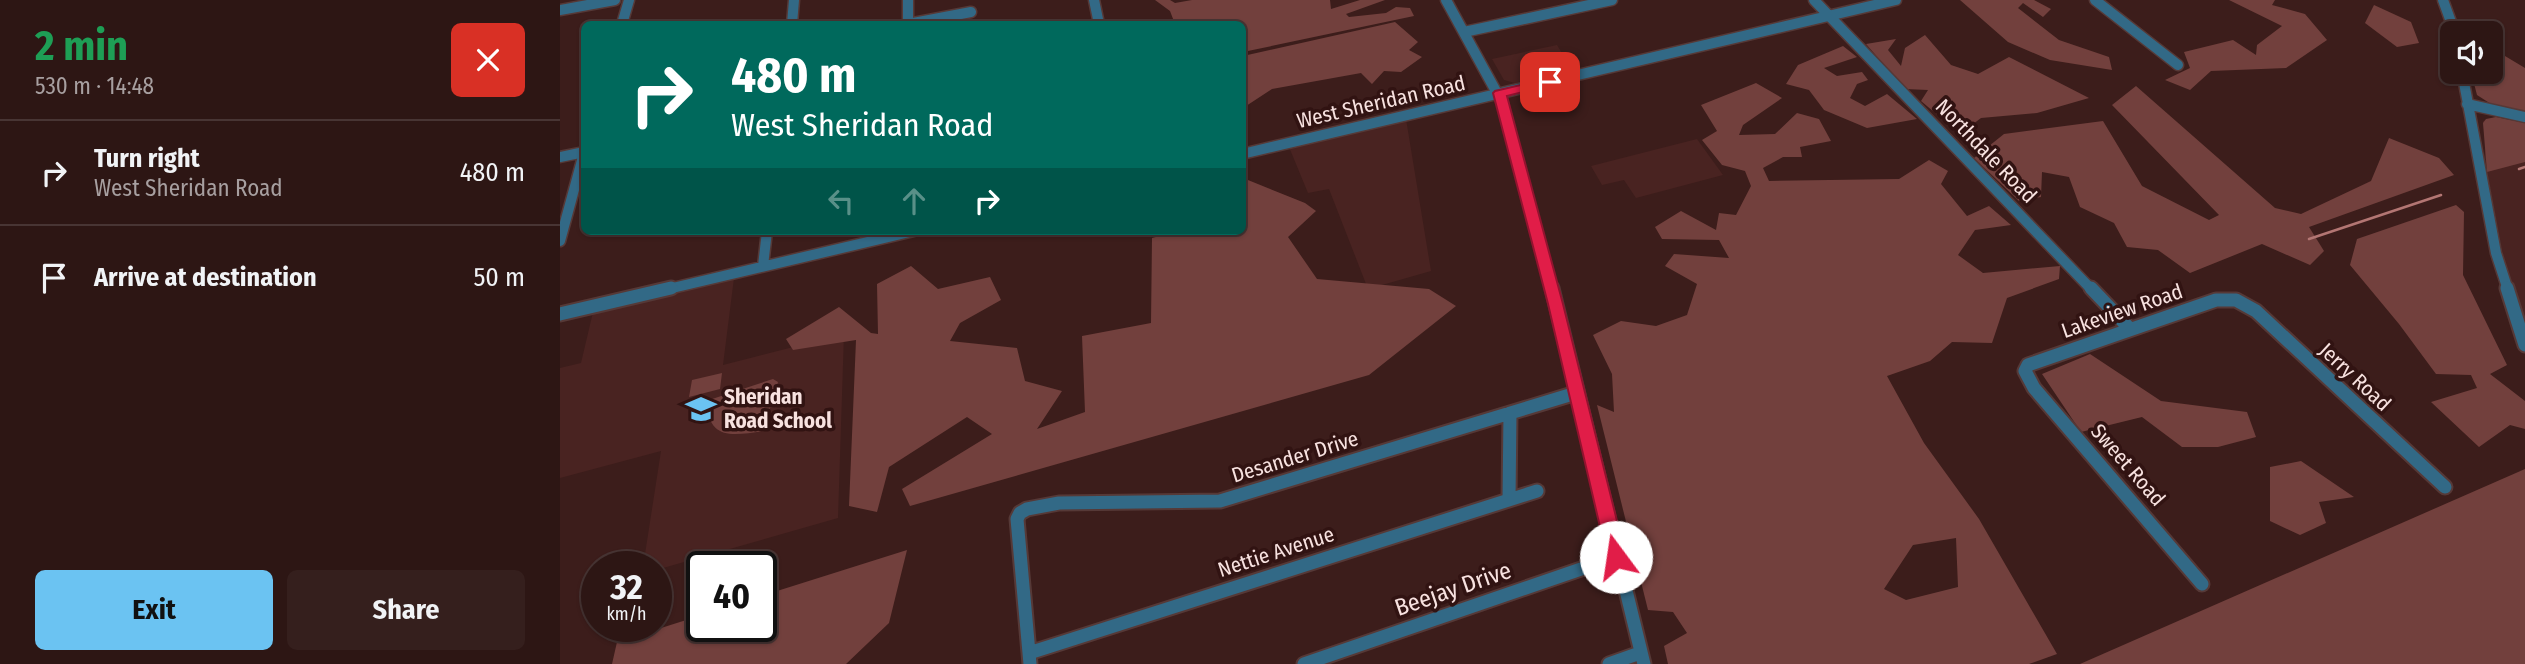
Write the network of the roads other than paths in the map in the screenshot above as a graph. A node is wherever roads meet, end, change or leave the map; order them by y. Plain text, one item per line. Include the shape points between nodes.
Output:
1 (615, 0) edge
2 (629, 0) edge
3 (794, 0) edge
4 (908, 0) edge
5 (1094, 0) edge
6 (1446, 0) edge
7 (1612, 0) edge
8 (1814, 0) edge
9 (1896, 0) edge
10 (2095, 0) edge
11 (2443, 0) edge
12 (560, 10) edge
13 (971, 12) dead end
14 (1829, 16) junction
15 (623, 21) edge
16 (792, 21) edge
17 (908, 21) edge
18 (924, 21) edge
19 (1098, 21) edge
20 (2452, 21) edge
21 (1464, 32) junction
22 (2178, 65) dead end
23 (2464, 84) edge
24 (1499, 93) junction
25 (2468, 104) junction
26 (2525, 117) edge
27 (581, 153) edge
28 (1246, 153) edge
29 (560, 157) edge
30 (581, 163) edge
31 (767, 235) edge
32 (894, 235) edge
33 (560, 241) edge
34 (763, 266) junction
35 (2236, 300) joint
36 (560, 314) edge
37 (2130, 329) junction
38 (2525, 345) edge
39 (2025, 372) joint
40 (1576, 393) junction
41 (1510, 413) junction
42 (2445, 487) dead end
43 (1537, 491) dead end
44 (1508, 499) junction
45 (1616, 557) junction
46 (2202, 584) dead end
47 (1642, 658) edge
48 (1030, 659) edge
49 (1304, 664) edge
50 (1609, 664) edge

1 - 12 street
2 - 15 street
3 - 16 street
4 - 17 street
5 - 19 street
6 - 21 street
7 - 21 street
8 - 14 street, Northdale Road
9 - 14 street, West Sheridan Road
10 - 22 street
11 - 20 street
13 - 18 street
14 - 24 street, West Sheridan Road
14 - 37 street, Northdale Road
21 - 24 street
23 - 25 street
24 - 28 street, West Sheridan Road
24 - 40 street
25 - 26 street
25 - 38 street via 2496,253
27 - 29 street
30 - 33 street
31 - 34 street
32 - 34 street
34 - 36 street
35 - 37 street, Lakeview Road via 2216,300
35 - 42 street, Jerry Road via 2256,311
37 - 39 street, Lakeview Road via 2036,360
39 - 46 street, Sweet Road
40 - 41 street, Desander Drive
40 - 45 street
41 - 44 street
41 - 48 street, Desander Drive via 1220,501 1059,503 1027,509 1017,520
43 - 44 street, Nettie Avenue
44 - 48 street, Nettie Avenue
45 - 47 street
45 - 49 street, Beejay Drive
47 - 50 street

